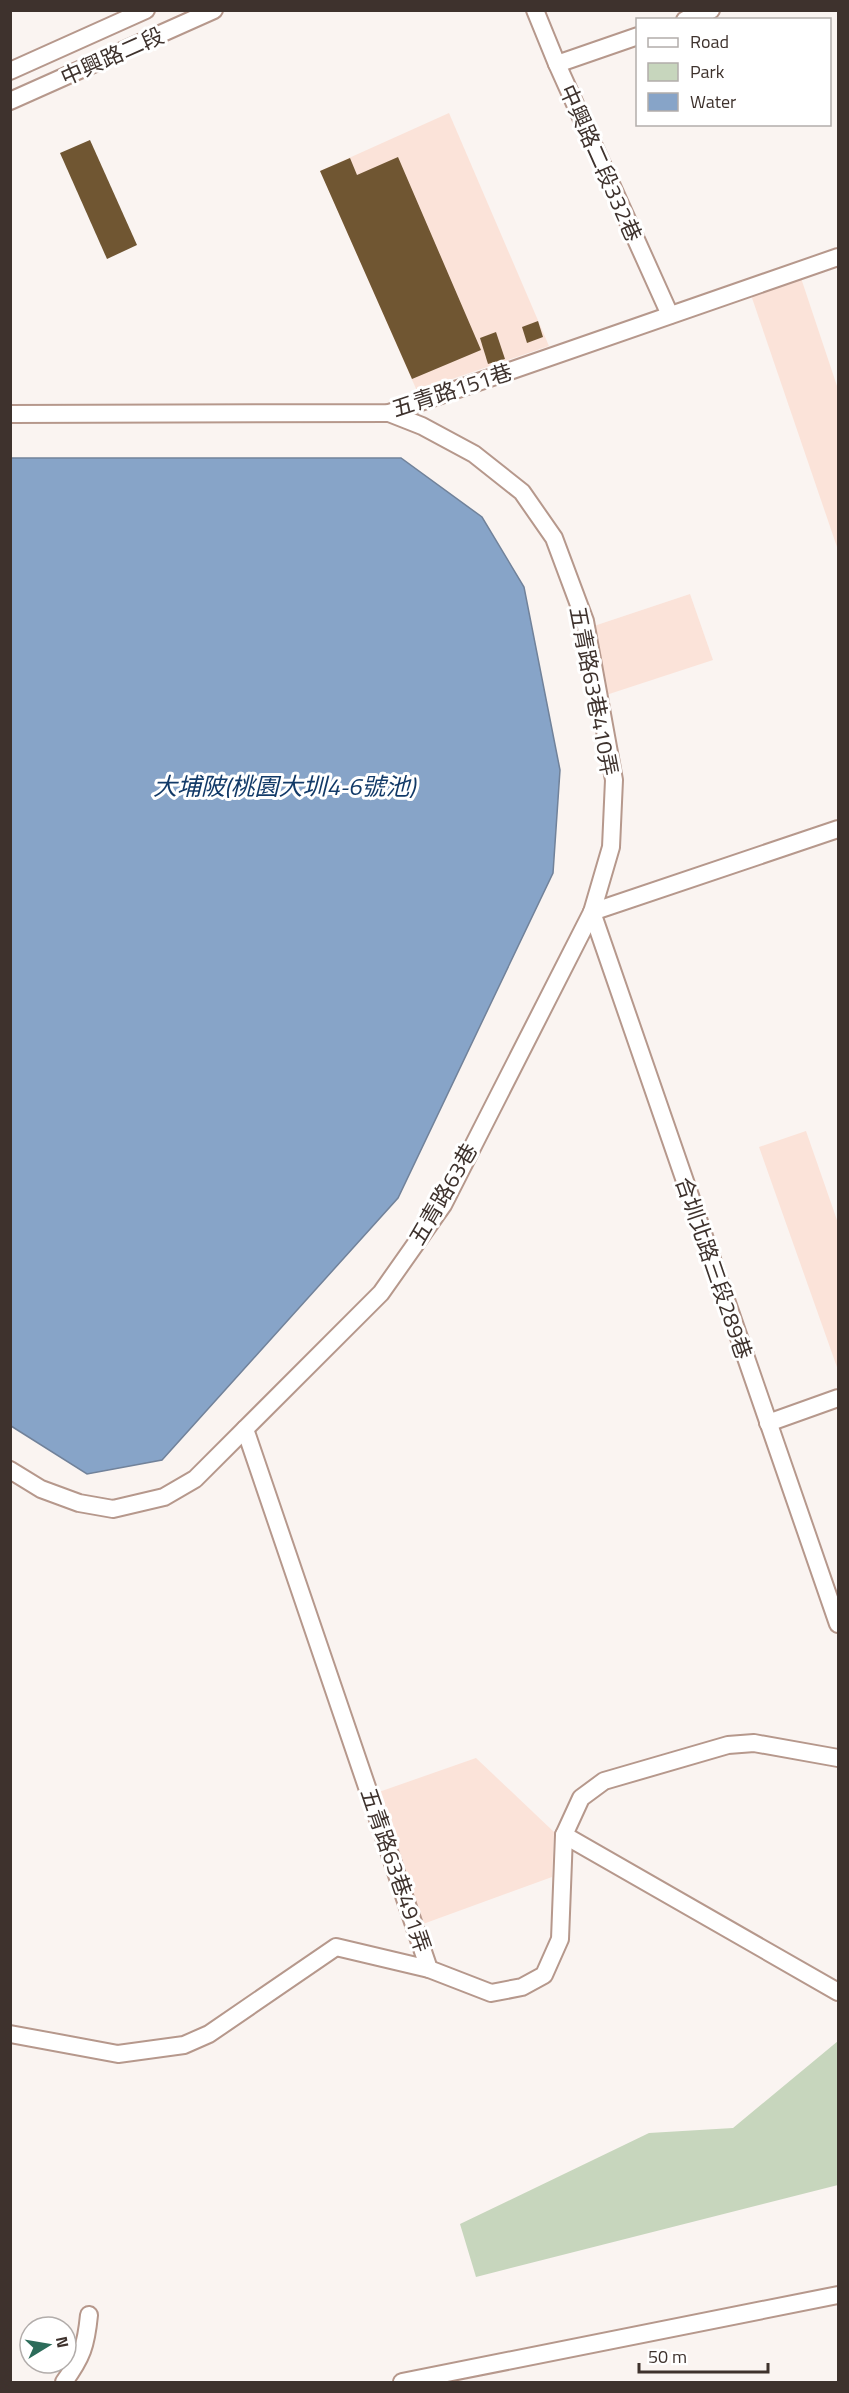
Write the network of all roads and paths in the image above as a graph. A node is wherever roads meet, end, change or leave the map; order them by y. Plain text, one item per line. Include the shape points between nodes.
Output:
1 (146, 10) edge
2 (214, 10) edge
3 (535, 10) edge
4 (711, 10) edge
5 (690, 18) edge
6 (636, 37) edge
7 (557, 64) junction
8 (10, 71) edge
9 (10, 101) edge
10 (838, 257) edge
11 (670, 315) junction
12 (389, 413) junction
13 (10, 414) edge
14 (838, 829) edge
15 (592, 912) junction
16 (838, 1398) edge
17 (768, 1423) junction
18 (245, 1429) junction
19 (10, 1470) edge
20 (838, 1624) edge
21 (838, 1758) edge
22 (564, 1834) junction
23 (429, 1969) junction
24 (838, 1992) edge
25 (10, 2034) edge
26 (838, 2295) edge
27 (88, 2315) dead end
28 (64, 2382) edge
29 (402, 2382) edge

1 - 8 street, 中興路二段
2 - 9 street, 中興路二段
3 - 7 street, 中興路二段332巷
4 - 5 street
6 - 7 street
7 - 11 street, 中興路二段332巷
10 - 11 street, 五青路151巷
11 - 12 street, 五青路151巷
12 - 13 street, 五青路151巷
12 - 15 street, 五青路63巷410弄 via 474,454 522,492 554,538 585,621 614,780 611,847
14 - 15 street
15 - 17 street, 合圳北路三段289巷
15 - 18 street, 五青路63巷 via 442,1205 381,1293
16 - 17 street
17 - 20 street, 合圳北路三段289巷
18 - 19 street, 五青路63巷 via 195,1479 164,1497 113,1509 79,1503
18 - 23 street, 五青路63巷491弄
21 - 22 street, 五青路63巷491弄 via 754,1743 682,1757 604,1781 582,1798
22 - 23 street, 五青路63巷491弄 via 560,1939 544,1975 522,1987 491,1993
22 - 24 street
23 - 25 street via 336,1947 209,2034 184,2044 118,2054
26 - 29 street
27 - 28 street via 86,2343

